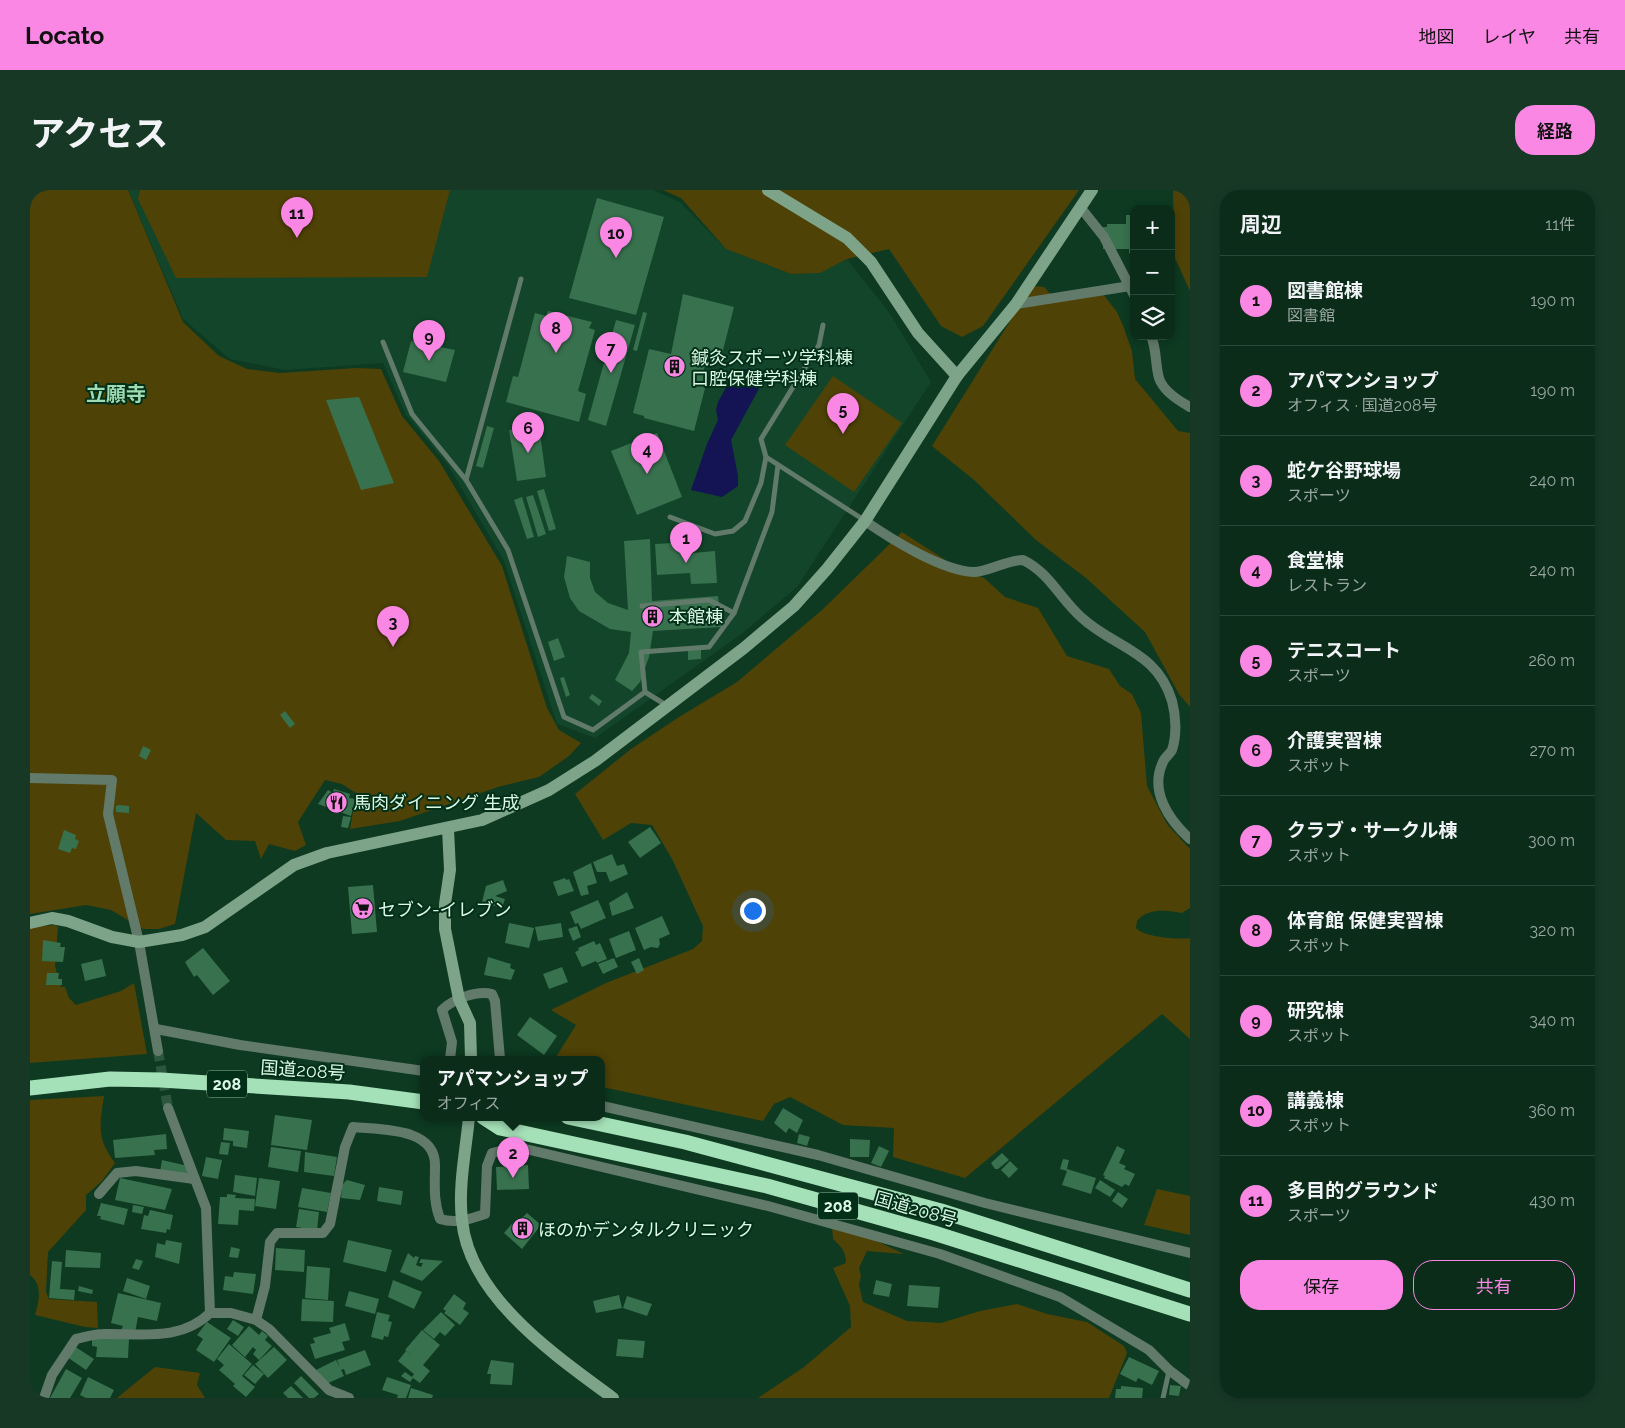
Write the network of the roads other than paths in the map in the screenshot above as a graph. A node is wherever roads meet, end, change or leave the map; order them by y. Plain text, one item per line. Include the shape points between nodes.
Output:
1 (768, 190) edge
2 (1092, 190) edge
3 (1081, 208) junction
4 (521, 279) dead end
5 (1130, 286) edge
6 (1130, 290) edge
7 (1016, 304) junction
8 (823, 325) dead end
9 (1152, 340) edge
10 (383, 342) dead end
11 (957, 376) junction
12 (1190, 408) edge
13 (766, 457) junction
14 (778, 465) junction
15 (466, 480) junction
16 (670, 517) dead end
17 (865, 521) junction
18 (642, 606) dead end
19 (734, 613) junction
20 (645, 692) junction
21 (666, 705) junction
22 (30, 778) edge
23 (448, 829) junction
24 (1190, 839) edge
25 (30, 923) edge
26 (139, 942) junction
27 (459, 1000) junction
28 (156, 1029) junction
29 (158, 1051) tunnel mouth
30 (450, 1056) edge
31 (472, 1056) edge
32 (500, 1056) edge
33 (420, 1070) edge
34 (30, 1088) edge
35 (420, 1101) edge
36 (605, 1107) edge
37 (168, 1108) tunnel mouth
38 (469, 1121) edge
39 (489, 1121) edge
40 (587, 1121) edge
41 (194, 1179) junction
42 (100, 1194) dead end
43 (462, 1221) junction
44 (1190, 1253) edge
45 (1190, 1290) edge
46 (210, 1314) junction
47 (1190, 1314) edge
48 (256, 1320) junction
49 (1169, 1370) junction
50 (1190, 1386) edge
51 (44, 1398) edge
52 (348, 1398) edge
53 (613, 1398) edge
54 (1163, 1398) edge

1 - 11 street via 847,238 871,262 918,333
2 - 3 street
3 - 5 street via 1104,237
3 - 7 street
4 - 15 lane
6 - 7 street
7 - 11 street
8 - 13 lane via 819,345 761,439
9 - 12 street via 1159,380 1174,398
10 - 15 lane via 412,414
11 - 17 street
13 - 14 lane
13 - 16 lane via 761,482 745,521 733,531 715,534
14 - 17 lane
14 - 19 lane via 772,512
15 - 20 lane via 508,550 564,717 593,730
17 - 21 street via 794,606 744,648
17 - 24 street via 900,544 959,569 976,572 1023,560 1045,574 1082,618 1150,664 1172,700 1176,721 1171,752 1163,762 1159,778 1160,796 1164,809
18 - 19 lane via 709,600
19 - 20 lane via 709,647 640,652
20 - 21 lane
21 - 23 street via 595,761 549,790 482,820
22 - 26 street via 112,780 108,814
23 - 26 street via 327,853 294,865 205,927 182,935
23 - 27 street via 450,870 445,904 446,929
25 - 26 street via 52,918
26 - 28 street
27 - 30 street via 442,1010 452,1042
27 - 31 street via 470,1023
27 - 32 street via 483,992 492,994
28 - 29 street
28 - 33 street via 240,1045
34 - 35 highway, 国道208号 / 208 via 110,1079 161,1080 349,1092
36 - 44 street via 818,1155 985,1203
37 - 41 street
38 - 43 street
39 - 47 highway, 国道208号 / 208 via 500,1128 776,1189 934,1233
40 - 45 highway, 国道208号 / 208 via 685,1142 940,1211
41 - 42 street via 136,1171 117,1173
41 - 46 street via 206,1208
43 - 48 street via 440,1219 434,1198 435,1162 431,1147 424,1140 409,1134 353,1127 345,1148 330,1224 323,1233 277,1233 270,1242 265,1286
43 - 49 street via 485,1214 487,1166 492,1152 518,1147 768,1206 940,1254 1060,1297 1149,1350
43 - 53 street via 467,1244 480,1274 524,1328
46 - 48 street via 231,1313
46 - 51 street via 200,1323 163,1336 102,1334 76,1339 52,1375
48 - 52 street via 330,1390
49 - 50 street
49 - 54 lane

